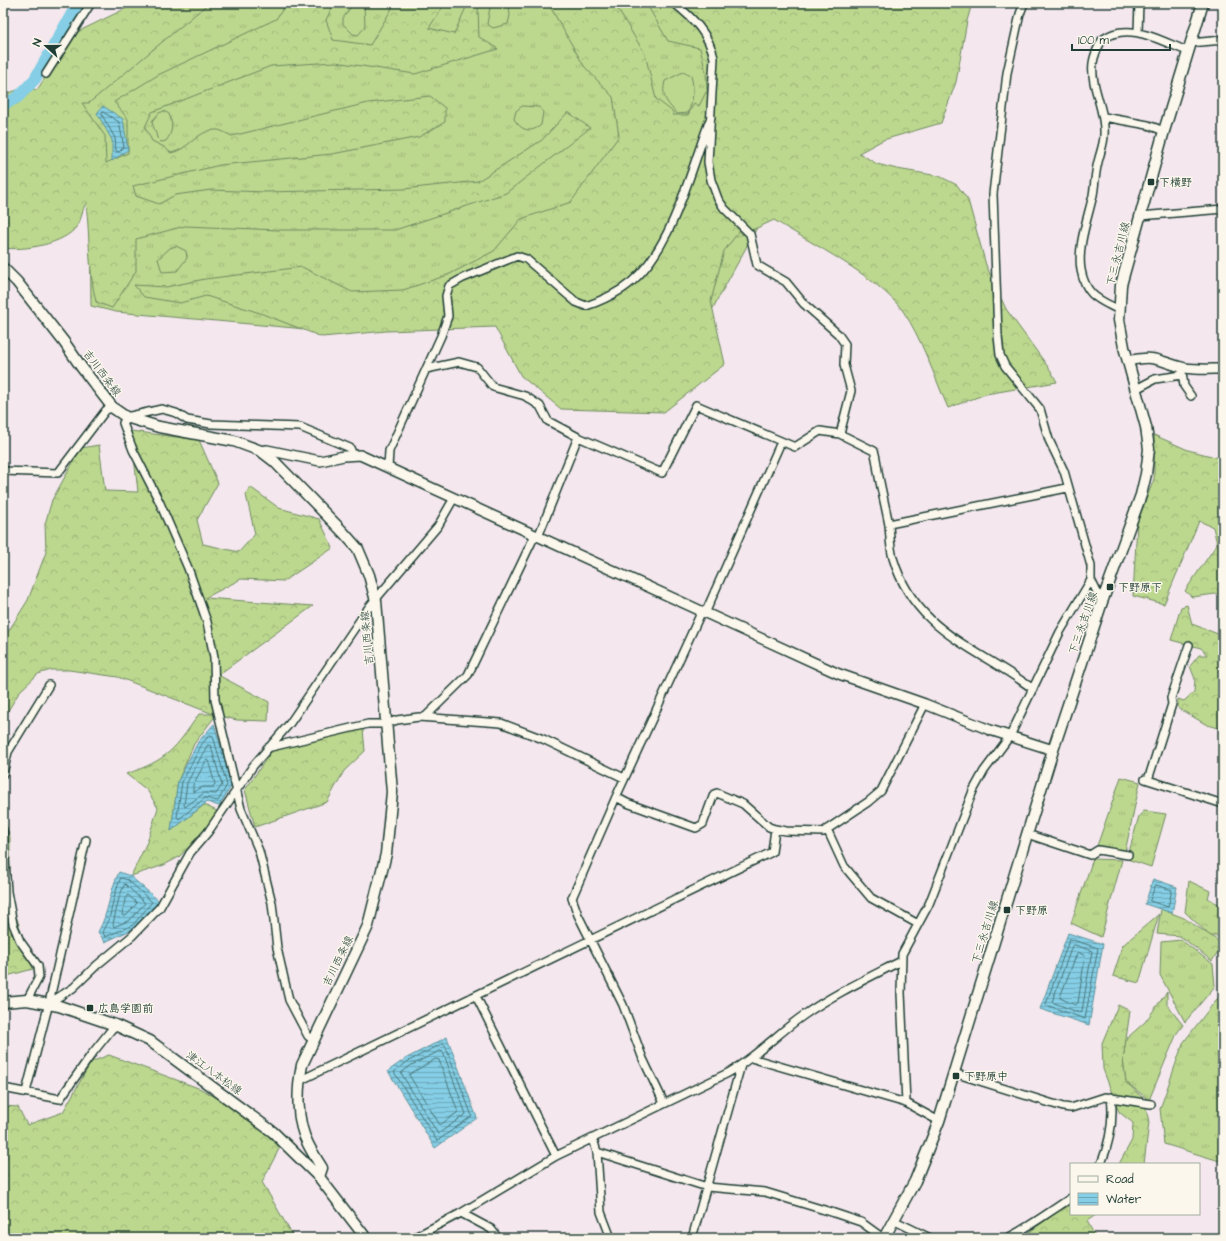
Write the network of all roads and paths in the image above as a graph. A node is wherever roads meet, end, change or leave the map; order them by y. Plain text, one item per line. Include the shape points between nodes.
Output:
1 (91, 3) edge
2 (674, 3) edge
3 (1024, 3) edge
4 (1139, 3) edge
5 (1202, 3) edge
6 (1138, 32) junction
7 (1223, 40) edge
8 (1188, 47) junction
9 (46, 74) dead end
10 (1104, 116) junction
11 (711, 118) junction
12 (1164, 130) junction
13 (1223, 209) edge
14 (1140, 216) junction
15 (3, 268) edge
16 (1119, 310) junction
17 (1128, 361) junction
18 (1223, 369) edge
19 (426, 370) junction
20 (1183, 371) junction
21 (1136, 389) junction
22 (1191, 396) dead end
23 (113, 408) junction
24 (126, 417) junction
25 (840, 434) junction
26 (578, 437) junction
27 (781, 442) junction
28 (261, 451) junction
29 (353, 455) junction
30 (388, 468) junction
31 (3, 471) edge
32 (1067, 488) junction
33 (454, 498) junction
34 (888, 524) junction
35 (536, 536) junction
36 (1091, 580) junction
37 (376, 601) junction
38 (1102, 602) junction
39 (704, 613) junction
40 (1189, 646) dead end
41 (49, 685) dead end
42 (1032, 689) junction
43 (925, 704) junction
44 (425, 717) junction
45 (386, 724) junction
46 (1010, 736) junction
47 (267, 748) junction
48 (1053, 750) junction
49 (3, 774) edge
50 (624, 778) junction
51 (237, 788) junction
52 (616, 797) junction
53 (1223, 804) edge
54 (775, 829) junction
55 (827, 829) junction
56 (3, 830) edge
57 (1027, 834) junction
58 (86, 840) dead end
59 (1128, 856) dead end
60 (918, 924) junction
61 (590, 940) junction
62 (901, 961) junction
63 (476, 996) junction
64 (28, 1000) junction
65 (3, 1002) edge
66 (49, 1003) junction
67 (115, 1025) junction
68 (313, 1040) junction
69 (751, 1058) junction
70 (741, 1066) junction
71 (954, 1073) junction
72 (299, 1081) junction
73 (3, 1088) edge
74 (26, 1092) junction
75 (1111, 1097) junction
76 (664, 1103) junction
77 (906, 1103) junction
78 (1151, 1104) dead end
79 (939, 1121) junction
80 (593, 1139) junction
81 (597, 1152) junction
82 (556, 1156) junction
83 (1101, 1163) edge
84 (319, 1177) junction
85 (707, 1187) junction
86 (1070, 1199) edge
87 (461, 1213) junction
88 (893, 1220) junction
89 (366, 1238) edge
90 (413, 1238) edge
91 (498, 1238) edge
92 (611, 1238) edge
93 (692, 1238) edge
94 (883, 1238) edge
95 (930, 1238) edge
96 (1007, 1238) edge

1 - 9 street
2 - 11 street via 695,21 712,50 714,58
3 - 32 street via 1008,73 993,194 998,336 1000,355 1005,366 1040,409 1049,440 1064,471
4 - 6 street
5 - 8 main road, 下三永吉川線
6 - 8 street
6 - 10 street via 1107,36 1102,40 1096,53 1093,76
7 - 8 street
8 - 12 main road, 下三永吉川線
10 - 12 street
10 - 16 street via 1104,136 1087,216 1081,269 1093,297
11 - 19 street via 678,209 661,245 633,280 623,288 586,306 576,302 526,259 517,256 499,262 449,286 446,296 448,316
11 - 25 street via 708,162 718,199 750,234 757,264 786,282 804,304 838,334 845,344 844,365 851,391
12 - 14 main road, 下三永吉川線
13 - 14 street
14 - 16 main road, 下三永吉川線 via 1121,285
15 - 23 main road, 吉川西条線 via 17,282
16 - 17 main road, 下三永吉川線
17 - 20 street via 1147,357 1157,358
17 - 21 main road, 下三永吉川線
18 - 20 street
19 - 26 street via 459,362 477,367 493,387 525,396 540,406 548,422
19 - 30 street via 389,451
20 - 21 street via 1155,379
20 - 22 street via 1184,386
21 - 38 main road, 下三永吉川線 via 1149,449 1146,474 1141,495
23 - 24 main road, 吉川西条線
23 - 31 street via 106,410 58,473
24 - 28 main road, 吉川西条線 via 159,427 234,441
24 - 29 street via 162,409 187,420 211,424 300,427 350,448
24 - 51 street via 124,428 188,568 207,622 214,657 214,700
25 - 27 street via 820,431 795,447
25 - 34 street via 874,451
26 - 27 street via 662,473 696,405
26 - 35 street
27 - 39 street
28 - 29 street via 320,461
28 - 37 main road, 吉川西条線 via 274,461 358,549 370,575
29 - 30 street via 360,455
30 - 33 street
32 - 34 street
32 - 36 street via 1091,566
33 - 35 street
33 - 37 street via 438,526
34 - 42 street via 893,557 909,595 918,608 944,632 973,652 1010,672
35 - 39 street
35 - 44 street via 468,675
36 - 38 street
36 - 42 street via 1060,632
37 - 45 main road, 吉川西条線
37 - 47 street via 369,607 290,723
38 - 48 main road, 下三永吉川線
39 - 43 street via 839,674
39 - 50 street via 700,615
40 - 53 street via 1146,780
41 - 49 street via 8,752
42 - 46 street
43 - 46 street
43 - 55 street via 881,791
44 - 45 street
44 - 50 street via 500,723 543,739
45 - 47 street via 368,724
45 - 68 main road, 吉川西条線 via 392,792 386,854 368,926
46 - 48 street
46 - 60 street via 984,771 973,791 929,904
47 - 51 street
48 - 57 main road, 下三永吉川線
50 - 52 street
51 - 66 street via 208,832 190,853 160,908 73,988
51 - 68 street via 241,809 259,851 272,903 276,948 289,1000 304,1029
52 - 54 street via 696,828 703,824 714,794 717,793 743,804 769,827
52 - 61 street via 572,898
54 - 55 street via 824,832
54 - 61 street via 772,852
55 - 60 street via 844,866 871,898
56 - 64 street via 7,892 13,924 20,941 38,966 39,977
57 - 59 street via 1090,855 1098,850
57 - 71 main road, 下三永吉川線
58 - 66 street
60 - 62 street via 902,954
61 - 63 street
61 - 76 street via 623,1005 643,1059
62 - 69 street via 825,1001 802,1016
62 - 77 street
63 - 72 street
63 - 82 street
64 - 65 main road, 津江八本松線
64 - 66 main road, 津江八本松線
66 - 67 main road, 津江八本松線
66 - 74 street
67 - 74 street via 60,1099
67 - 84 main road, 津江八本松線 via 150,1041 215,1088 273,1132
68 - 72 main road, 吉川西条線 via 302,1065
69 - 70 street
69 - 77 street
70 - 76 street
70 - 85 street
71 - 75 street via 1063,1107 1072,1108
71 - 79 main road, 下三永吉川線
72 - 84 main road, 吉川西条線 via 299,1107 303,1129 307,1143 322,1168
73 - 74 street
75 - 78 street
75 - 83 street via 1113,1111
76 - 80 street
77 - 79 street
79 - 88 main road, 下三永吉川線 via 918,1175
80 - 81 street
80 - 82 street
81 - 85 street
81 - 92 street via 601,1212
82 - 87 street
84 - 89 main road, 津江八本松線
85 - 93 street
85 - 94 street via 765,1192 862,1222
86 - 96 street via 1028,1228
87 - 90 street
87 - 91 street via 491,1229
88 - 94 main road, 下三永吉川線
88 - 95 street

